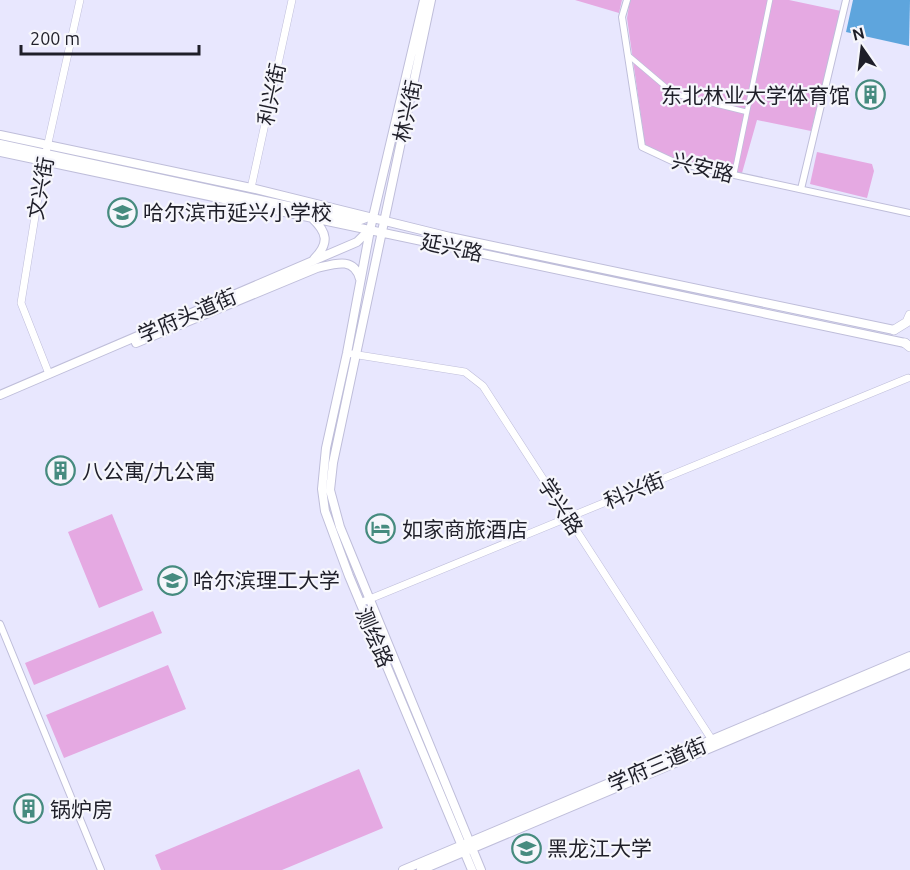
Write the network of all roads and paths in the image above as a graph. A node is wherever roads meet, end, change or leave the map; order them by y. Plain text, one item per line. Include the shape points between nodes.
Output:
1 (80, 0) edge
2 (292, 0) edge
3 (424, 0) edge
4 (431, 0) edge
5 (627, 0) edge
6 (770, 0) edge
7 (846, 0) edge
8 (628, 55) junction
9 (747, 112) junction
10 (0, 135) edge
11 (0, 144) edge
12 (0, 152) edge
13 (45, 153) junction
14 (734, 175) junction
15 (251, 188) junction
16 (801, 189) junction
17 (910, 213) edge
18 (312, 218) junction
19 (369, 219) junction
20 (383, 221) junction
21 (370, 230) junction
22 (381, 232) junction
23 (305, 265) junction
24 (360, 281) junction
25 (910, 315) edge
26 (894, 330) joint
27 (907, 345) edge
28 (351, 354) junction
29 (49, 374) junction
30 (908, 378) dead end
31 (0, 395) edge
32 (0, 400) edge
33 (569, 517) junction
34 (369, 599) junction
35 (360, 603) junction
36 (0, 624) edge
37 (910, 656) edge
38 (910, 664) edge
39 (714, 743) junction
40 (467, 847) junction
41 (101, 870) edge
42 (403, 870) edge
43 (421, 870) edge
44 (472, 870) edge
45 (480, 870) edge

1 - 13 street, 文兴街
2 - 15 street, 利兴街
3 - 19 main road, 林兴街
4 - 20 main road, 林兴街
5 - 8 street, 兴安路 via 622,17
6 - 9 street
7 - 16 street
8 - 9 street via 674,94
8 - 14 street, 兴安路 via 642,147 674,162
9 - 14 street
10 - 13 main road, 延兴路
11 - 13 main road
12 - 13 main road, 延兴路
13 - 15 main road, 延兴路
13 - 18 main road, 延兴路
13 - 19 main road via 358,221
13 - 29 street, 文兴街 via 21,303
14 - 16 street, 兴安路
15 - 19 main road, 延兴路 via 358,213
16 - 17 street, 兴安路
18 - 21 main road, 延兴路
18 - 23 main road via 325,232 326,241 320,253
19 - 20 main road, 延兴路
19 - 21 main road, 测绘路
20 - 22 main road, 测绘路
20 - 26 main road, 延兴路
21 - 22 main road, 延兴路
21 - 23 main road, 学府头道街 via 357,242
21 - 24 main road, 测绘路
22 - 27 main road, 延兴路
22 - 28 main road, 测绘路
23 - 29 main road, 学府头道街
24 - 28 main road, 测绘路
24 - 32 main road, 学府头道街 via 350,264 317,268
25 - 26 main road via 907,322
28 - 33 street, 学兴路 via 465,372 475,378
28 - 34 main road, 测绘路 via 330,490
28 - 35 main road, 测绘路 via 326,448 322,489 328,518
29 - 31 main road, 学府头道街
30 - 33 street, 科兴街
33 - 34 street, 科兴街
33 - 39 street, 学兴路
34 - 35 street, 科兴街
34 - 40 main road, 测绘路
35 - 40 main road, 测绘路
36 - 41 street
37 - 39 main road, 学府三道街
38 - 39 main road, 学府三道街
39 - 40 main road, 学府三道街
40 - 42 main road, 学府三道街
40 - 43 main road, 学府三道街
40 - 44 main road, 测绘路
40 - 45 main road, 测绘路

